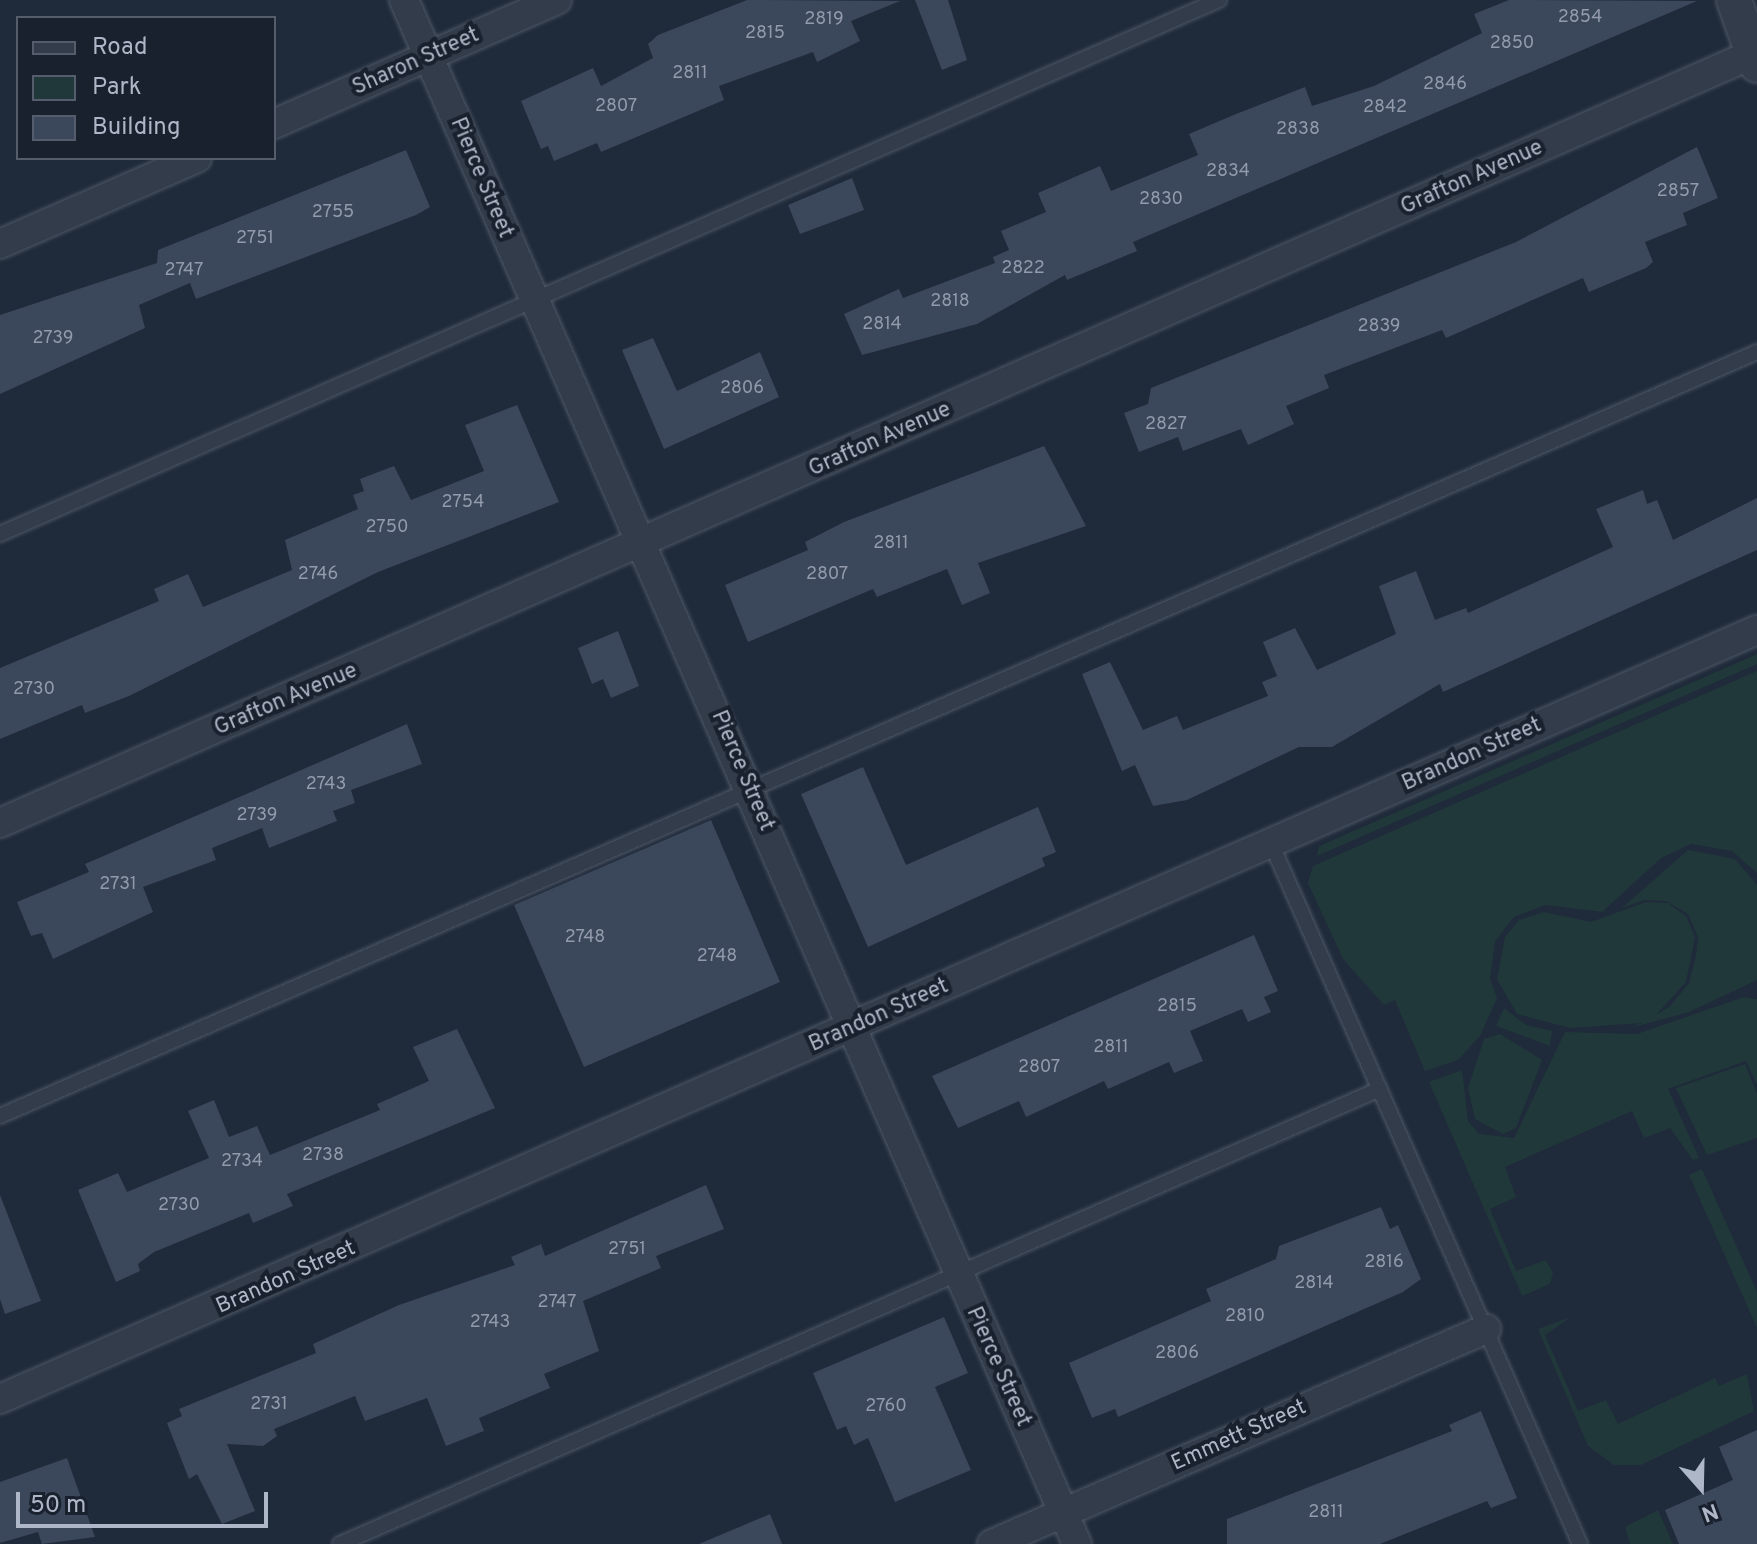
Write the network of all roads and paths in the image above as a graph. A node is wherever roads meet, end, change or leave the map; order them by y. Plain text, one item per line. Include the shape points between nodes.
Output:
1 (404, 0) edge
2 (557, 0) edge
3 (1219, 0) edge
4 (1734, 0) edge
5 (428, 56) junction
6 (1756, 57) edge
7 (276, 123) edge
8 (192, 160) edge
9 (0, 244) edge
10 (534, 301) junction
11 (1757, 352) edge
12 (0, 534) edge
13 (644, 545) junction
14 (1757, 630) edge
15 (749, 787) junction
16 (0, 823) edge
17 (1271, 843) junction
18 (852, 1029) junction
19 (1380, 1089) junction
20 (0, 1116) edge
21 (956, 1272) junction
22 (1486, 1329) junction
23 (0, 1399) edge
24 (1064, 1513) junction
25 (340, 1544) edge
26 (992, 1544) edge
27 (1077, 1544) edge
28 (1580, 1544) edge

1 - 5 street, Pierce Street
2 - 5 street, Sharon Street
3 - 10 lane
4 - 6 street
5 - 7 street, Sharon Street
5 - 10 street, Pierce Street
6 - 13 street, Grafton Avenue
8 - 9 street
10 - 12 lane
10 - 13 street, Pierce Street
11 - 15 lane
13 - 15 street, Pierce Street
13 - 16 street, Grafton Avenue
14 - 17 street, Brandon Street
15 - 18 street, Pierce Street
15 - 20 lane
17 - 18 street, Brandon Street
17 - 19 lane
18 - 21 street, Pierce Street
18 - 23 street, Brandon Street
19 - 21 lane
19 - 22 lane
21 - 24 street, Pierce Street
21 - 25 lane
22 - 24 street, Emmett Street
22 - 28 lane
24 - 26 street, Emmett Street
24 - 27 street, Pierce Street

